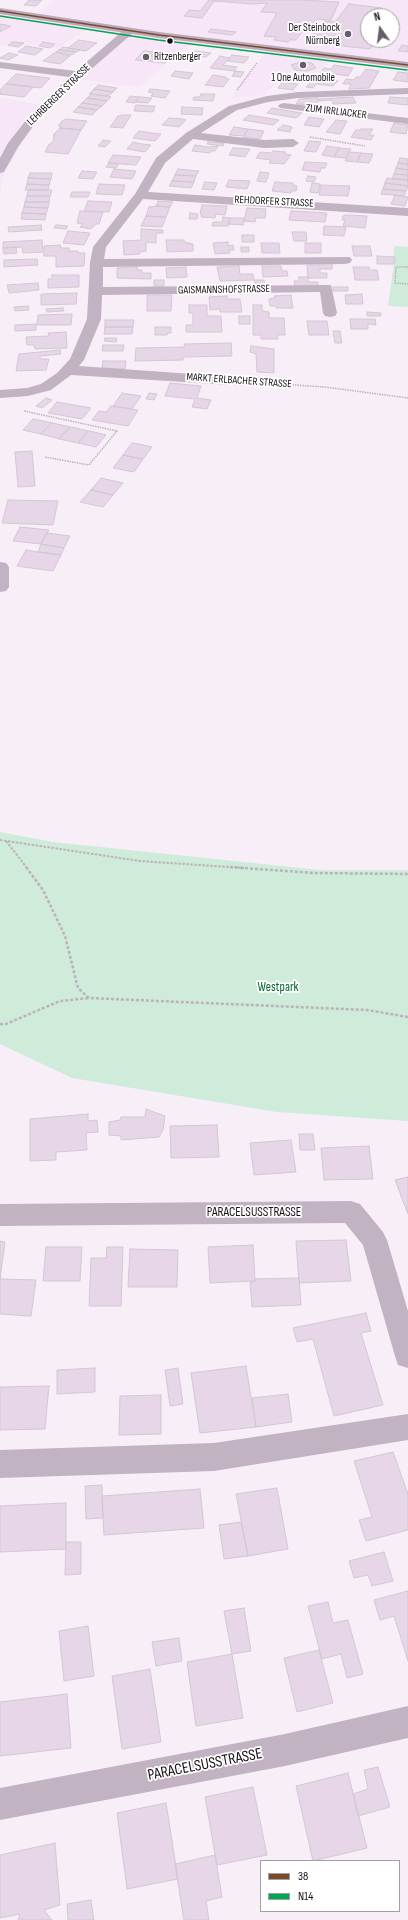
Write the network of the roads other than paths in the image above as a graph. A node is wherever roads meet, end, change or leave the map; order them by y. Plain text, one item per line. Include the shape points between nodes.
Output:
1 (0, 11) edge
2 (129, 31) junction
3 (0, 65) edge
4 (408, 65) edge
5 (78, 75) junction
6 (408, 91) edge
7 (267, 99) junction
8 (408, 121) edge
9 (190, 135) junction
10 (293, 143) road end
11 (0, 169) edge
12 (140, 195) junction
13 (408, 212) edge
14 (345, 260) dead end
15 (97, 263) junction
16 (96, 291) junction
17 (330, 313) dead end
18 (69, 370) junction
19 (249, 382) road end
20 (0, 394) edge
21 (0, 567) edge
22 (0, 586) edge
23 (0, 1214) edge
24 (408, 1356) edge
25 (408, 1427) edge
26 (0, 1464) edge
27 (408, 1722) edge
28 (0, 1804) edge

1 - 2 main road
2 - 4 main road
2 - 5 street, LEHRBERGER STRASSE
3 - 5 street
5 - 11 street, LEHRBERGER STRASSE via 27,125
6 - 7 street via 298,95
7 - 8 street, ZUM IRRLIACKER via 277,105
7 - 9 street via 233,108
9 - 10 street via 264,144
9 - 12 street via 160,161
12 - 13 street, REHDORFER STRASSE
12 - 15 street via 100,247
14 - 15 street
15 - 16 street
16 - 17 street, GAISMANNSHOFSTRASSE via 326,288
16 - 18 street via 94,318 77,360
18 - 19 street, MARKT ERLBACHER STRASSE
18 - 20 street via 55,382 37,390
21 - 22 street
23 - 24 street, PARACELSUSSTRASSE via 351,1212 374,1240
25 - 26 street via 214,1457
27 - 28 street, PARACELSUSSTRASSE via 286,1750

